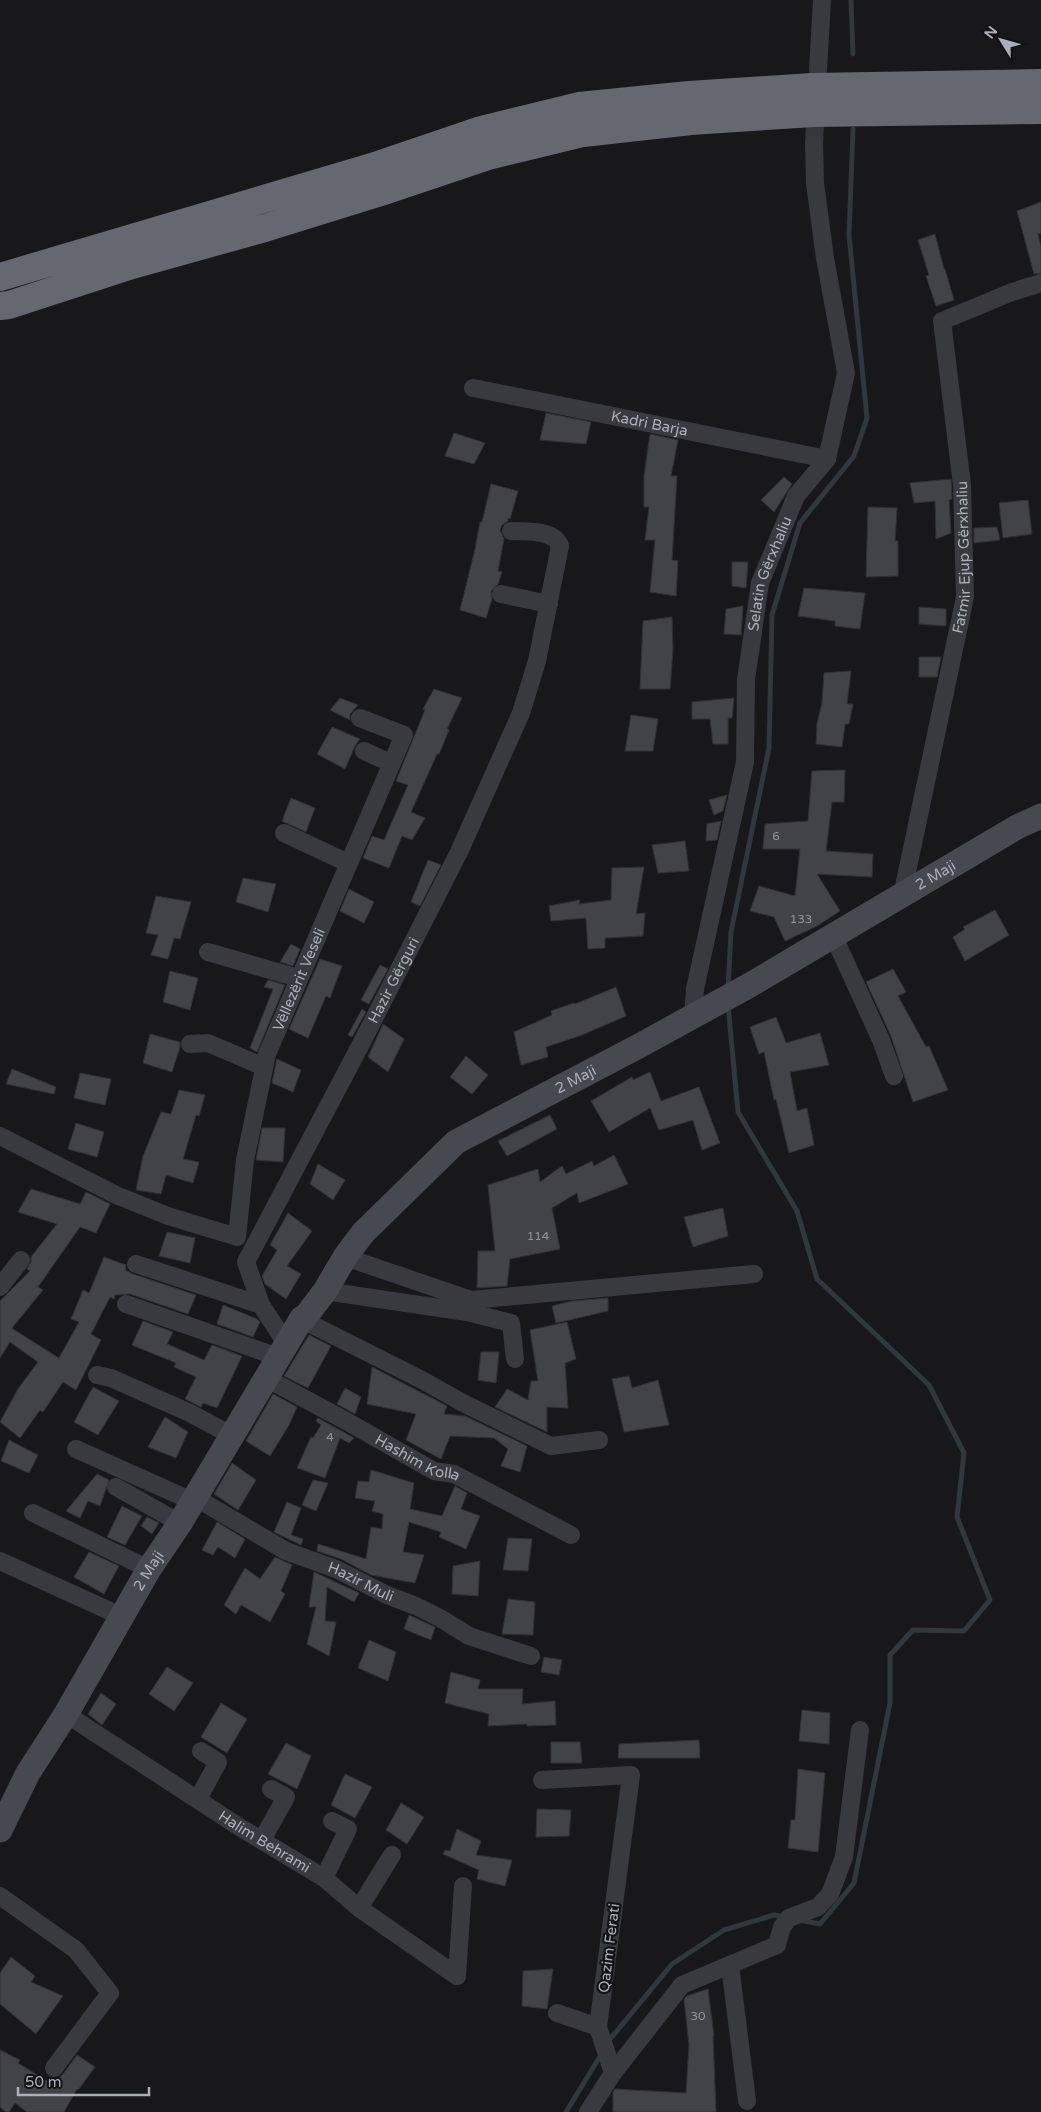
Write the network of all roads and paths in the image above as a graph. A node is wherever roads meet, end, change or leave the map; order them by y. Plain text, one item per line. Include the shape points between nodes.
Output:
1 (822, 0) edge
2 (818, 70) dead end
3 (1041, 83) edge
4 (1041, 110) edge
5 (814, 144) tunnel mouth
6 (0, 277) edge
7 (1041, 283) edge
8 (0, 306) edge
9 (473, 388) dead end
10 (827, 459) junction
11 (511, 531) dead end
12 (501, 594) dead end
13 (549, 604) junction
14 (360, 718) dead end
15 (364, 751) dead end
16 (391, 763) junction
17 (1041, 816) edge
18 (284, 833) dead end
19 (348, 863) junction
20 (902, 896) junction
21 (834, 937) junction
22 (208, 952) dead end
23 (298, 978) junction
24 (702, 1010) junction
25 (190, 1044) dead end
26 (264, 1066) junction
27 (894, 1076) dead end
28 (0, 1136) edge
29 (237, 1237) junction
30 (345, 1257) junction
31 (21, 1260) dead end
32 (246, 1262) junction
33 (136, 1264) dead end
34 (754, 1274) dead end
35 (0, 1287) edge
36 (326, 1291) junction
37 (126, 1304) dead end
38 (261, 1305) junction
39 (303, 1320) junction
40 (515, 1359) dead end
41 (277, 1360) junction
42 (96, 1375) dead end
43 (231, 1435) junction
44 (599, 1440) dead end
45 (76, 1449) dead end
46 (116, 1487) dead end
47 (193, 1499) junction
48 (33, 1513) dead end
49 (180, 1523) junction
50 (571, 1535) dead end
51 (0, 1561) edge
52 (149, 1569) junction
53 (123, 1617) junction
54 (531, 1656) dead end
55 (66, 1714) junction
56 (860, 1730) dead end
57 (201, 1751) dead end
58 (542, 1780) dead end
59 (271, 1789) dead end
60 (198, 1799) junction
61 (332, 1821) dead end
62 (0, 1830) edge
63 (262, 1840) junction
64 (392, 1856) dead end
65 (324, 1878) junction
66 (464, 1886) dead end
67 (0, 1896) edge
68 (358, 1908) junction
69 (730, 1965) junction
70 (556, 2013) dead end
71 (598, 2027) junction
72 (54, 2068) dead end
73 (613, 2073) junction
74 (747, 2101) dead end
75 (588, 2112) edge

1 - 2 street
3 - 6 highway via 812,87 579,106 481,130 372,168
4 - 8 highway via 812,113 583,132 488,156 266,228
5 - 10 street, Selatin Gërxhaliu via 824,258 846,373
7 - 20 street, Fatmir Ejup Gërxhaliu via 942,322 962,485 964,597
9 - 10 street, Kadri Barja
10 - 24 street, Selatin Gërxhaliu via 796,496 760,583 746,680 745,762 695,989
11 - 13 street, Hazir Gërguri via 551,535 558,540 560,546
12 - 13 street
13 - 32 street, Hazir Gërguri via 522,713 459,852
14 - 16 street, Vëllezërit Veseli via 404,735
15 - 16 street
16 - 19 street, Vëllezërit Veseli
17 - 20 street, 2 Maji
18 - 19 street
19 - 23 street, Vëllezërit Veseli
20 - 21 street, 2 Maji
21 - 24 street, 2 Maji
21 - 27 street
22 - 23 street
23 - 26 street, Vëllezërit Veseli
24 - 30 street, 2 Maji via 456,1142 363,1233
25 - 26 street via 208,1043
26 - 29 street, Vëllezërit Veseli via 245,1160
28 - 29 street via 116,1194 168,1216
29 - 32 street, Vëllezërit Veseli
30 - 34 street via 471,1300
30 - 36 street, 2 Maji
31 - 35 street
32 - 38 street
33 - 38 street
36 - 39 street, 2 Maji
36 - 40 street via 467,1312 511,1323
37 - 41 street, Hashim Kolla
38 - 41 street
39 - 41 street, 2 Maji
39 - 44 street via 551,1446
41 - 43 street, 2 Maji
41 - 50 street, Hashim Kolla via 348,1422 434,1471 454,1474
42 - 43 street via 111,1378 190,1413
43 - 47 street, 2 Maji
45 - 47 street, Hazir Muli
46 - 49 street
47 - 49 street, 2 Maji
47 - 54 street, Hazir Muli via 286,1551 336,1569 416,1606 469,1636
48 - 52 street
49 - 52 street, 2 Maji
51 - 53 street
52 - 53 street, 2 Maji
53 - 55 street, 2 Maji
55 - 60 street, Halim Behrami
55 - 62 street, 2 Maji via 28,1773
56 - 69 street via 844,1856 830,1894 818,1907 795,1916 782,1927 777,1945
57 - 60 street via 218,1762
58 - 71 street, Qazim Ferati via 631,1775
59 - 63 street via 286,1797
60 - 63 street, Halim Behrami
61 - 65 street via 348,1829
63 - 65 street, Halim Behrami
64 - 68 street
65 - 68 street, Halim Behrami
66 - 68 street, Halim Behrami via 457,1976
67 - 72 street via 76,1950 110,1992
69 - 73 street via 682,1984
69 - 74 street
70 - 71 street
71 - 73 street, Qazim Ferati
73 - 75 street

